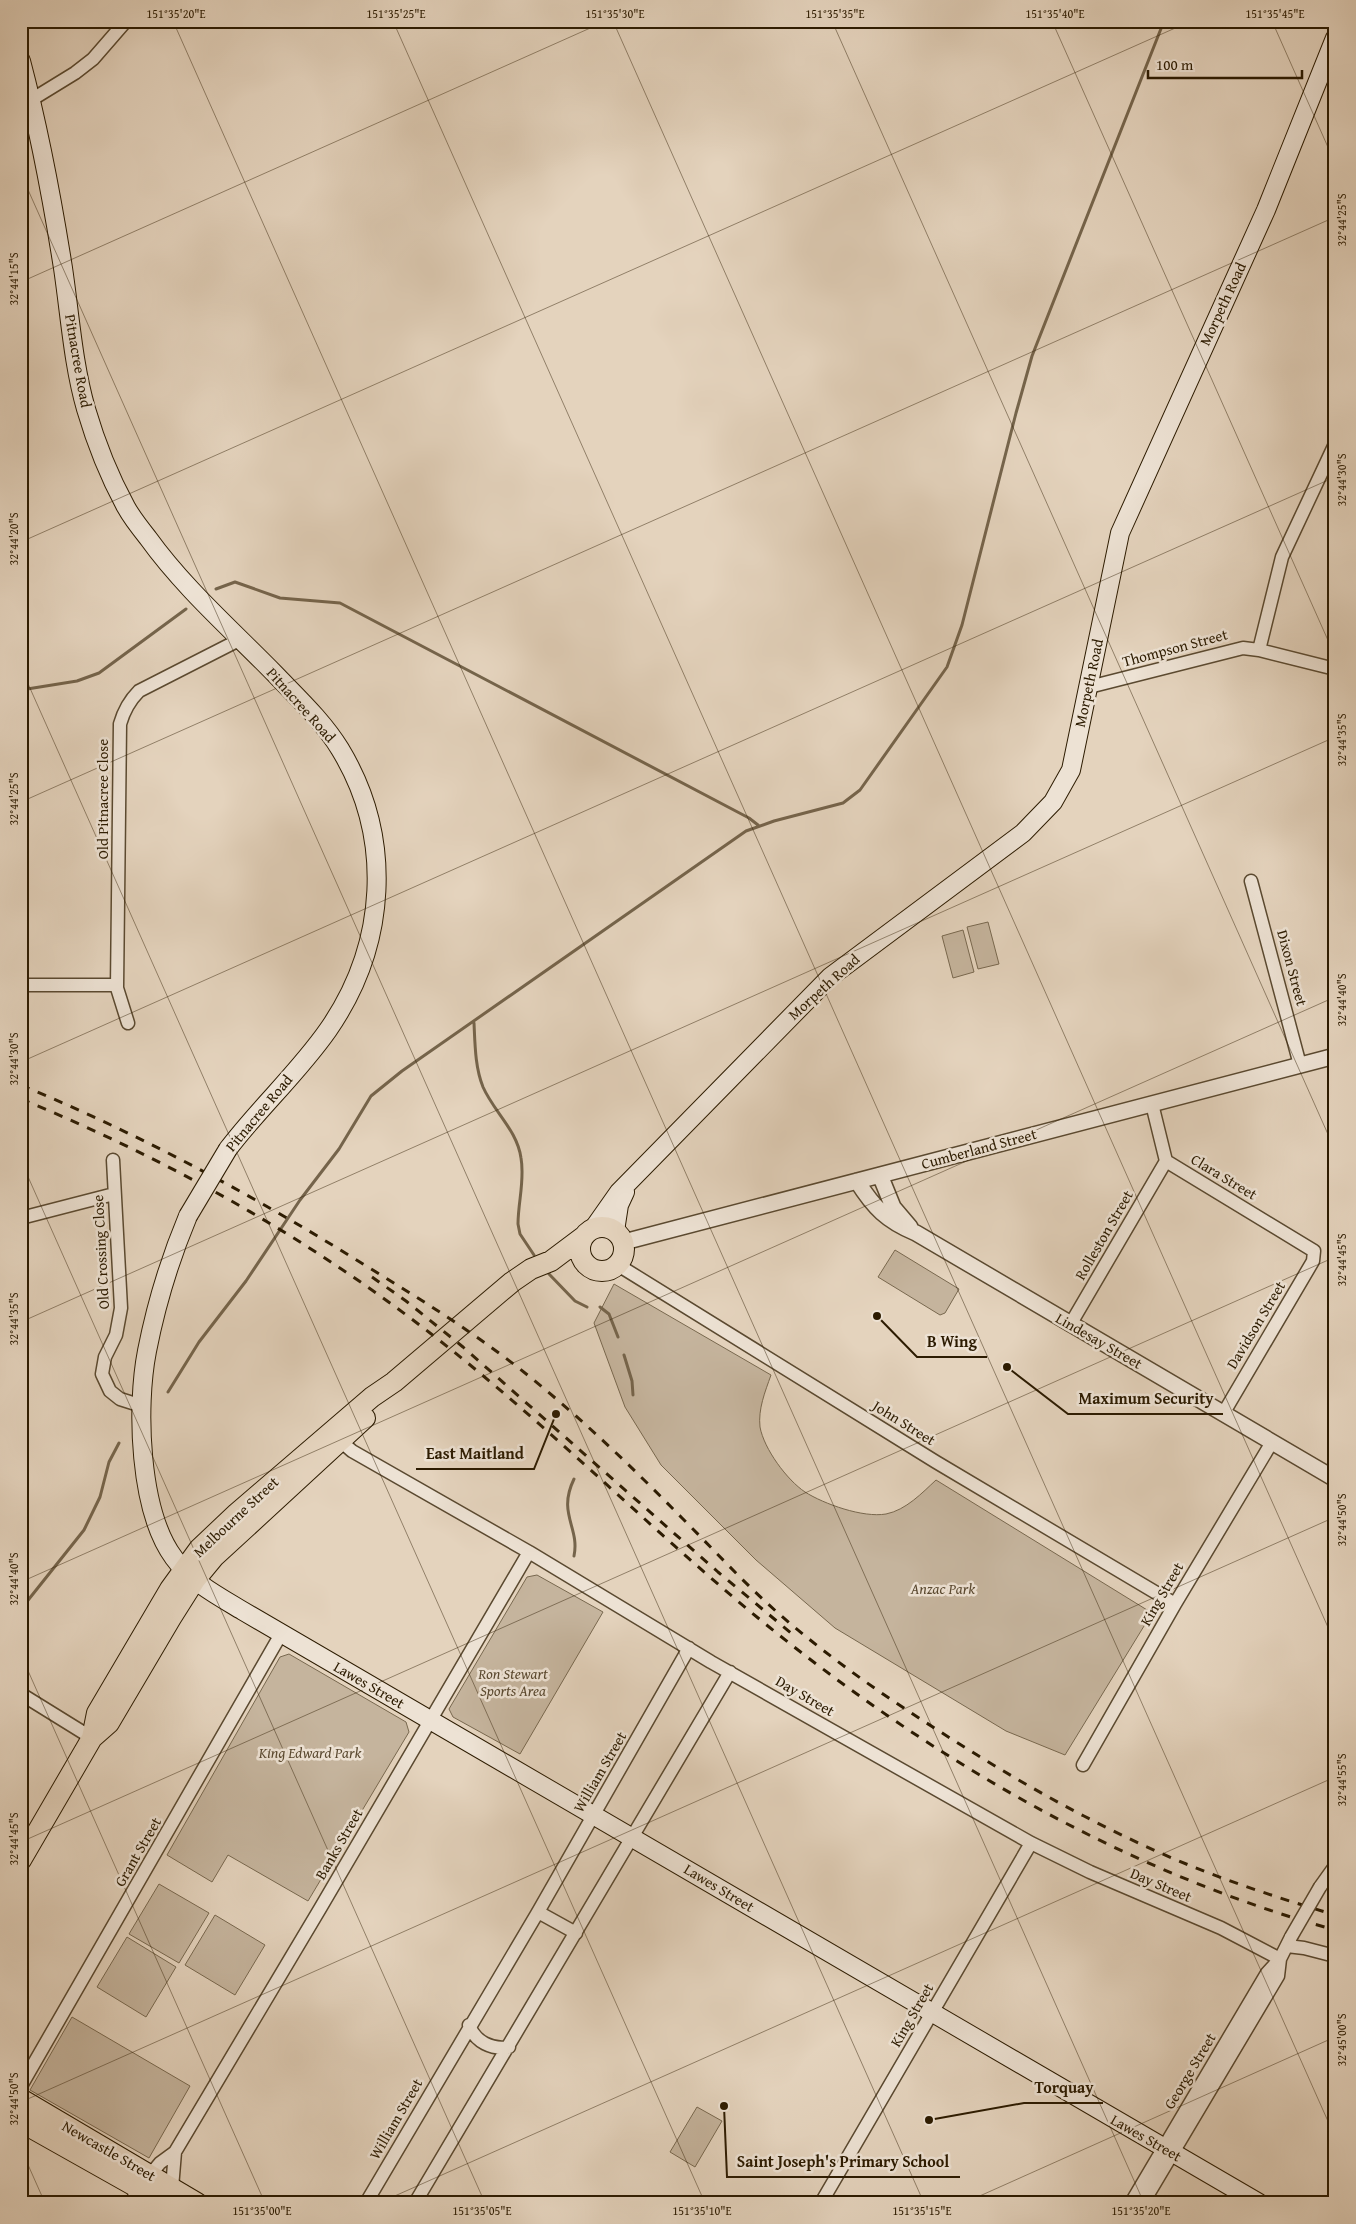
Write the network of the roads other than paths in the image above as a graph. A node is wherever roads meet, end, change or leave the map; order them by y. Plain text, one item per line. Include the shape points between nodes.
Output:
1 (126, 21) edge
2 (1335, 38) edge
3 (21, 61) edge
4 (31, 100) junction
5 (1335, 444) edge
6 (239, 640) junction
7 (1259, 650) junction
8 (1335, 669) edge
9 (1089, 688) junction
10 (1251, 881) dead end
11 (21, 985) edge
12 (117, 985) junction
13 (128, 1023) dead end
14 (1335, 1056) edge
15 (1300, 1065) junction
16 (1152, 1104) junction
17 (112, 1160) dead end
18 (1166, 1161) junction
19 (880, 1175) junction
20 (632, 1180) junction
21 (857, 1181) junction
22 (114, 1194) junction
23 (21, 1218) edge
24 (588, 1233) junction
25 (916, 1234) junction
26 (619, 1236) junction
27 (1314, 1251) joint
28 (551, 1261) junction
29 (618, 1265) junction
30 (590, 1269) junction
31 (1070, 1325) junction
32 (142, 1406) junction
33 (1223, 1414) junction
34 (336, 1437) junction
35 (1272, 1442) junction
36 (1335, 1479) edge
37 (529, 1552) junction
38 (189, 1575) junction
39 (1175, 1604) junction
40 (282, 1634) junction
41 (689, 1648) junction
42 (730, 1672) junction
43 (21, 1694) edge
44 (429, 1720) junction
45 (92, 1738) junction
46 (1083, 1765) dead end
47 (594, 1815) junction
48 (633, 1837) junction
49 (1031, 1843) junction
50 (21, 1860) edge
51 (1335, 1866) edge
52 (538, 1912) junction
53 (576, 1932) junction
54 (1289, 1941) junction
55 (1335, 1956) edge
56 (1280, 1959) junction
57 (932, 2014) junction
58 (469, 2026) junction
59 (509, 2047) junction
60 (21, 2086) edge
61 (21, 2099) edge
62 (21, 2122) edge
63 (1168, 2151) junction
64 (175, 2152) junction
65 (140, 2188) edge
66 (161, 2198) edge
67 (197, 2203) edge
68 (366, 2203) edge
69 (415, 2203) edge
70 (821, 2203) edge
71 (1131, 2203) edge
72 (1143, 2203) edge
73 (1259, 2203) edge

1 - 4 street via 93,59
2 - 9 main road, Morpeth Road via 1266,210 1120,533
3 - 4 main road, Pitnacree Road
4 - 6 main road, Pitnacree Road via 50,184 83,397 100,453 127,510 164,561
5 - 7 street via 1282,557
6 - 12 street, Old Pitnacree Close via 139,691 123,712 120,724
6 - 32 main road, Pitnacree Road, bridge via 311,712 339,748 359,788 372,832 377,878 372,929 365,958 351,991 327,1031 228,1149 188,1216 162,1289 147,1352
7 - 8 street, Thompson Street
7 - 9 street, Thompson Street via 1243,648
9 - 20 main road, Morpeth Road via 1071,770 1054,802 1023,833 830,977
10 - 15 street, Dixon Street
11 - 12 street
12 - 13 street, Old Pitnacree Close
14 - 15 street, Cumberland Street
15 - 16 street, Cumberland Street
16 - 18 street, Clara Street
16 - 19 street, Cumberland Street
17 - 22 street, Old Crossing Close
18 - 27 street, Clara Street
18 - 31 street, Rolleston Street
19 - 21 street, Cumberland Street
19 - 25 street, Lindesay Street via 893,1206
20 - 24 main road, Morpeth Road
20 - 26 main road, Morpeth Road via 619,1205
21 - 25 street, Lindesay Street via 882,1215
21 - 26 street, Cumberland Street
22 - 23 street
22 - 32 street, Old Crossing Close via 121,1308 116,1335 105,1357 102,1374 110,1391 120,1399
24 - 26 main road via 604,1227
24 - 28 main road, Melbourne Street
24 - 30 main road via 580,1252
25 - 31 street, Lindesay Street
26 - 29 main road via 624,1255
27 - 33 street, Davidson Street via 1313,1261
28 - 30 main road, Melbourne Street via 571,1262
28 - 34 main road, Melbourne Street via 516,1278 372,1397
29 - 30 main road via 604,1272
29 - 39 street, John Street via 936,1462
31 - 33 street, Lindesay Street
32 - 38 main road, Pitnacree Road via 149,1498 164,1542
33 - 35 street, Lindesay Street
34 - 37 street, Day Street via 352,1451
34 - 38 main road, Melbourne Street via 236,1513 199,1549
35 - 36 street, Lindesay Street
35 - 39 street, King Street
37 - 41 street, Day Street
37 - 44 street, Banks Street
38 - 40 main road, Lawes Street
38 - 45 main road, Melbourne Street via 97,1713
39 - 46 street, King Street
40 - 44 main road, Lawes Street
40 - 60 street, Grant Street
41 - 42 street, Day Street
41 - 47 street, William Street
42 - 48 street
42 - 49 street, Day Street
43 - 45 street
44 - 47 main road, Lawes Street
44 - 64 street, Banks Street
45 - 50 main road, Melbourne Street
47 - 48 main road, Lawes Street
47 - 52 street, William Street
48 - 53 street
48 - 57 main road, Lawes Street
49 - 56 street, Day Street via 1221,1928
49 - 57 street, King Street
51 - 54 street, George Street, bridge
52 - 53 street
52 - 58 street, William Street
53 - 59 street
54 - 55 street
54 - 56 street, George Street
56 - 63 street, George Street via 1278,1976
57 - 63 main road, Lawes Street
57 - 70 street, King Street
58 - 59 street via 475,2037 492,2048
58 - 68 street, William Street
59 - 69 street
61 - 65 main road, Newcastle Street
62 - 65 main road, Newcastle Street
63 - 71 street, George Street
63 - 72 street, George Street
63 - 73 main road, Lawes Street
64 - 65 street, Banks Street via 160,2163
64 - 66 street, Banks Street
65 - 66 main road, Newcastle Street
66 - 67 main road, Newcastle Street

